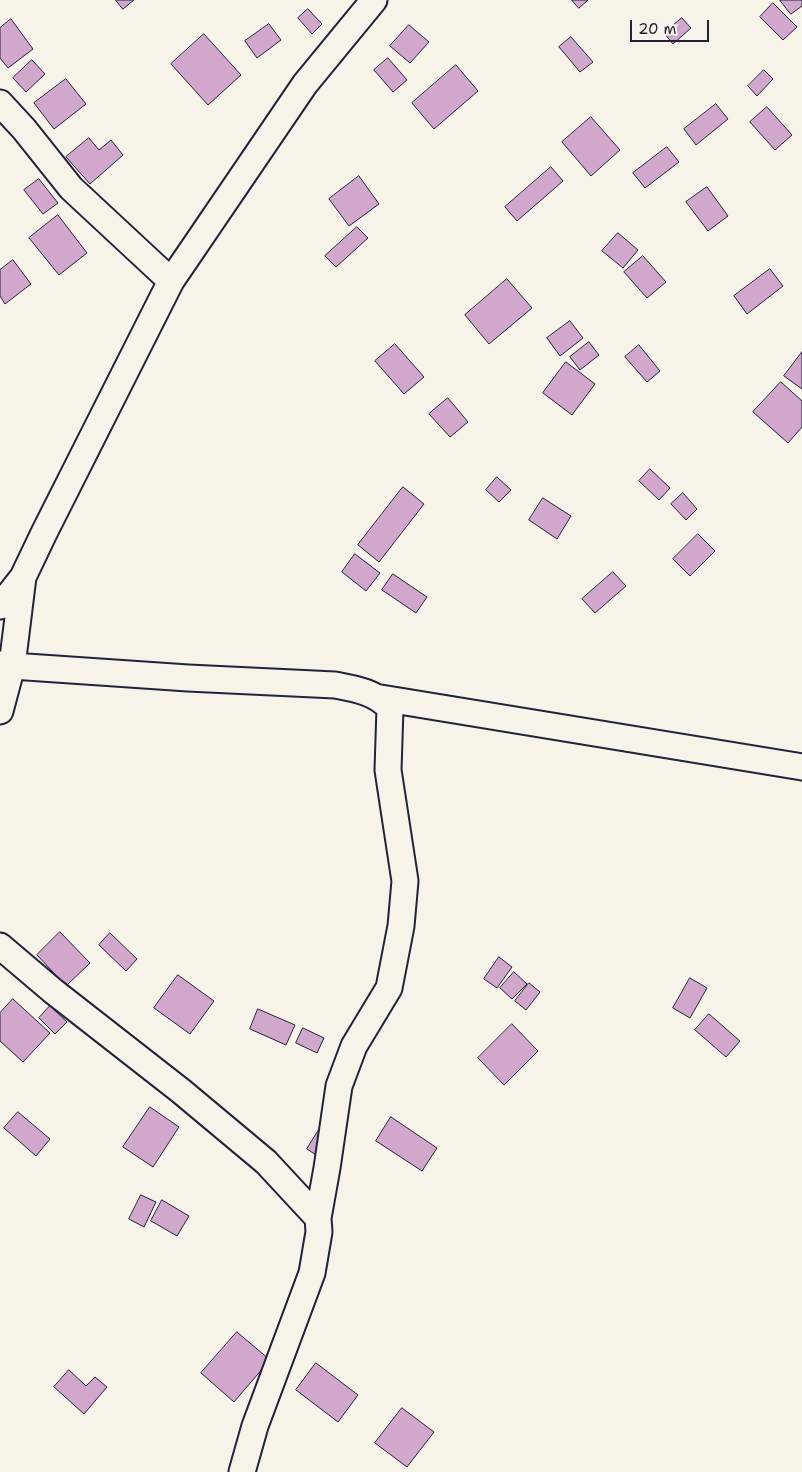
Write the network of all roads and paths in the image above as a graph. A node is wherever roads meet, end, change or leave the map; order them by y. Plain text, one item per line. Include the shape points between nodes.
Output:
1 (374, 0) edge
2 (0, 103) edge
3 (171, 281) junction
4 (23, 577) junction
5 (0, 606) edge
6 (6, 665) edge
7 (381, 698) junction
8 (0, 711) edge
9 (802, 767) edge
10 (0, 946) edge
11 (318, 1218) junction
12 (242, 1472) edge

1 - 3 street via 305,84
2 - 3 street via 71,188
3 - 4 street
4 - 5 street
4 - 6 street
6 - 7 street via 335,685
6 - 8 street
7 - 9 street
7 - 11 street via 390,708 388,770 405,881 401,926 389,988 354,1046 339,1086
10 - 11 street via 266,1162
11 - 12 street via 319,1232 312,1273 255,1426

